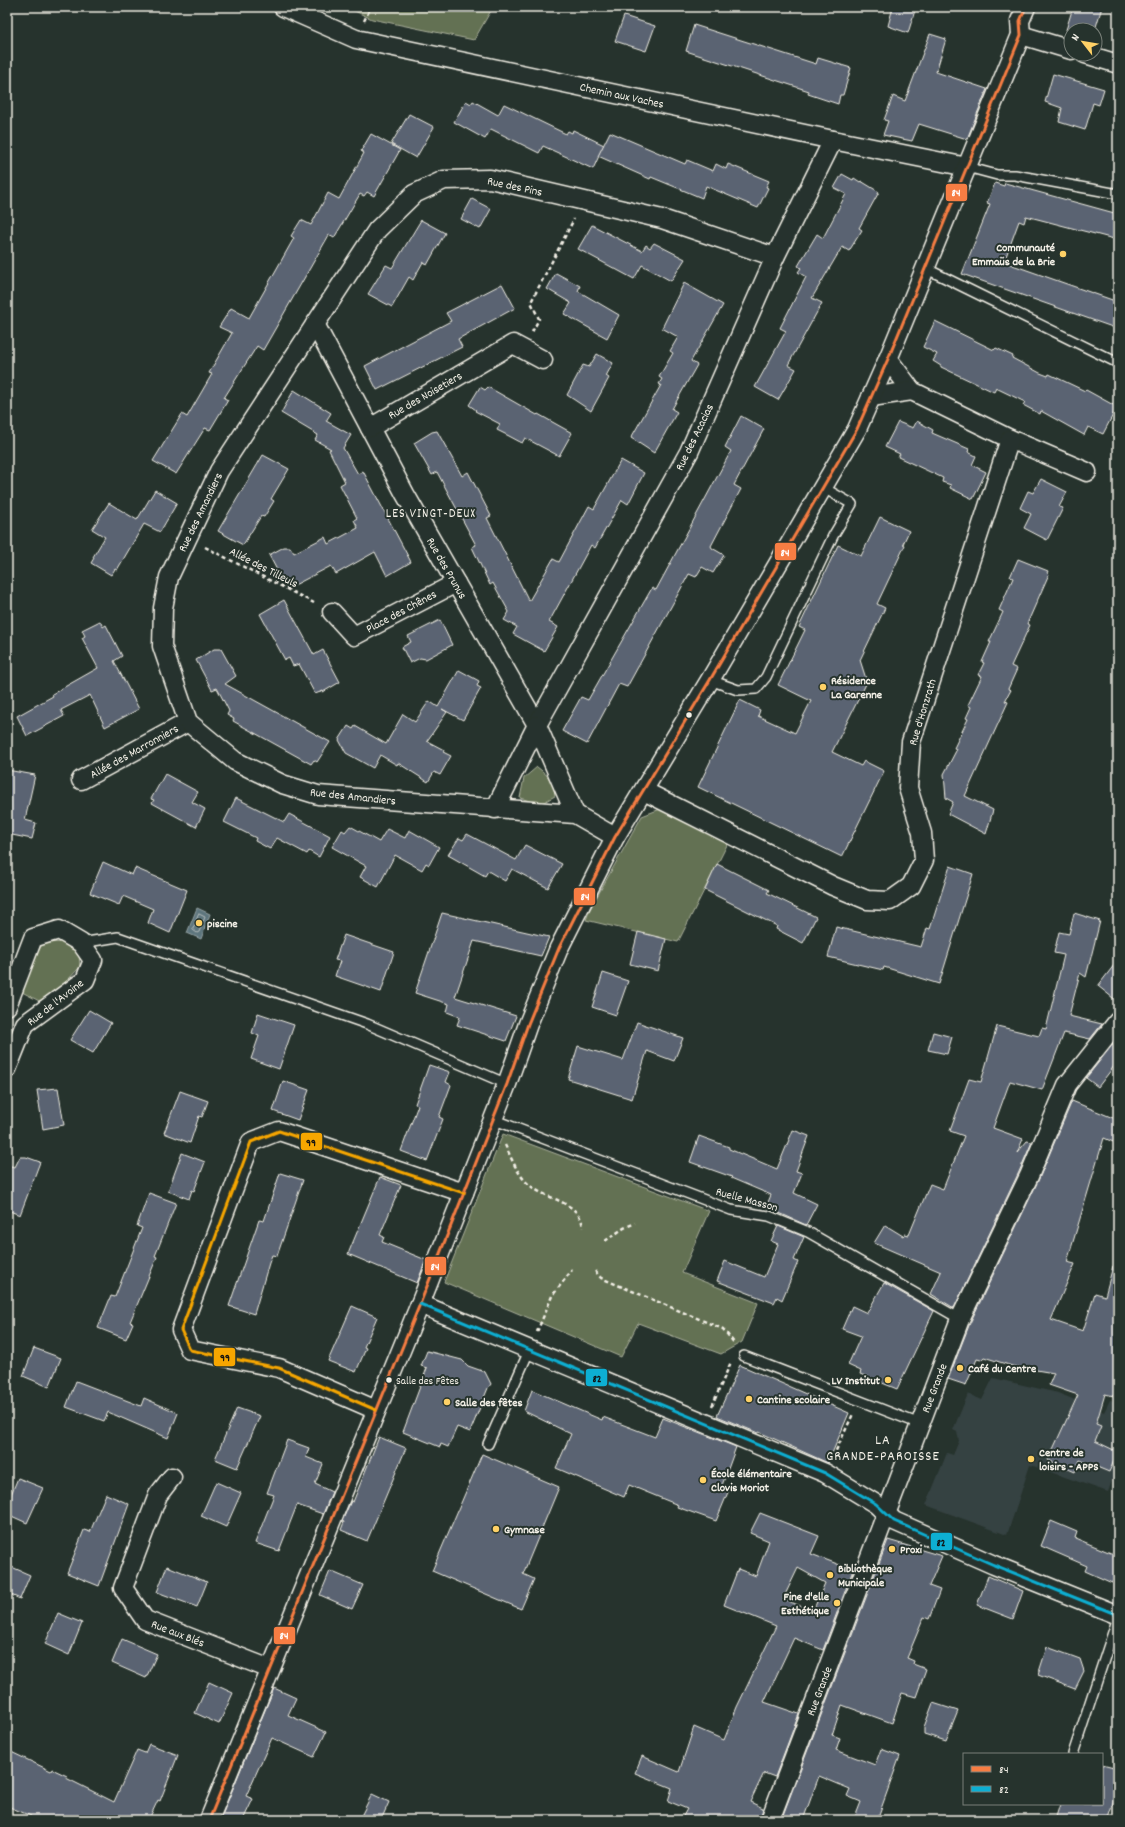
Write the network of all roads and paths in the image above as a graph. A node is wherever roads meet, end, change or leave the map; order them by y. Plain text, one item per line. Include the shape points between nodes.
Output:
1 (283, 7) edge
2 (450, 7) edge
3 (455, 7) edge
4 (1026, 7) edge
5 (1021, 36) junction
6 (1063, 48) edge
7 (1103, 59) edge
8 (1118, 64) edge
9 (833, 140) junction
10 (967, 167) junction
11 (1118, 194) edge
12 (584, 201) junction
13 (775, 257) junction
14 (924, 268) junction
15 (315, 324) junction
16 (522, 349) junction
17 (888, 359) junction
18 (543, 360) dead end
19 (1118, 363) edge
20 (912, 392) junction
21 (871, 397) junction
22 (370, 428) junction
23 (1010, 439) junction
24 (1087, 472) dead end
25 (822, 487) junction
26 (187, 538) junction
27 (456, 583) junction
28 (332, 612) joint
29 (710, 680) junction
30 (188, 722) junction
31 (537, 725) junction
32 (81, 780) dead end
33 (644, 791) junction
34 (495, 809) junction
35 (575, 814) junction
36 (615, 837) junction
37 (81, 944) junction
38 (9, 1001) edge
39 (1118, 1021) edge
40 (25, 1024) junction
41 (7, 1069) edge
42 (506, 1084) junction
43 (492, 1119) junction
44 (464, 1193) junction
45 (635, 1223) dead end
46 (582, 1228) dead end
47 (605, 1241) dead end
48 (572, 1270) dead end
49 (595, 1271) dead end
50 (420, 1304) junction
51 (960, 1319) junction
52 (737, 1347) junction
53 (529, 1351) junction
54 (744, 1356) joint
55 (859, 1400) junction
56 (376, 1410) junction
57 (702, 1422) junction
58 (920, 1424) junction
59 (488, 1444) dead end
60 (826, 1473) junction
61 (172, 1477) dead end
62 (886, 1514) junction
63 (1118, 1616) edge
64 (270, 1669) junction
65 (1073, 1753) edge
66 (210, 1820) edge
67 (770, 1820) edge

1 - 9 street, Chemin aux Vaches via 356,39
2 - 3 path
4 - 5 street via 1020,21
5 - 6 street
5 - 10 street
7 - 8 street
9 - 10 street, Chemin aux Vaches
9 - 13 street, Rue des Acacias
10 - 11 lane via 997,175 1015,175
10 - 14 street
12 - 13 street, Rue des Pins via 662,219
12 - 15 street, Rue des Pins via 490,179 444,180 414,194 377,230
12 - 16 path via 531,302 539,319
13 - 31 street, Rue des Acacias via 689,452
14 - 17 street
14 - 19 lane
15 - 22 street, Rue des Prunus
15 - 26 street, Rue des Amandiers via 219,471
16 - 18 street
16 - 22 street, Rue des Noisetiers via 513,344
17 - 20 street
17 - 21 street
20 - 21 street
20 - 23 street
21 - 25 street via 857,428
22 - 27 street, Rue des Prunus
23 - 24 street
23 - 33 street, Rue d'Honzrath via 911,742 908,788 922,833 924,860 911,886 890,901 867,900 833,886
25 - 29 street
25 - 29 lane via 852,504 833,536 766,677 756,689 738,690
26 - 28 path, Allée des Tilleuls
26 - 30 street, Rue des Amandiers via 169,578 163,608 162,646
27 - 28 street, Place des Chênes via 354,636
27 - 31 street, Rue des Prunus
29 - 33 street
30 - 32 street, Allée des Marronniers
30 - 34 street, Rue des Amandiers via 235,761 282,784 318,795
31 - 34 street, Rue des Acacias
31 - 35 street, Rue des Prunus
33 - 36 street
34 - 35 street, Rue des Amandiers
35 - 36 street, Rue des Amandiers
36 - 42 street via 559,948
37 - 38 street, Rue de l'Avoine via 59,930 33,938
37 - 40 street, Rue de l'Avoine via 92,960 85,980
37 - 42 lane via 118,937 367,1024
38 - 40 street
39 - 51 street, Rue Grande via 1067,1085 1028,1176
40 - 41 street, Rue de l'Avoine
42 - 43 street
43 - 44 street
43 - 46 path via 520,1175 532,1187 573,1208
43 - 51 lane, Ruelle Masson via 731,1210 769,1216 808,1232
44 - 50 street
44 - 56 street via 279,1132 251,1142 181,1330 190,1350 279,1368
45 - 47 path
48 - 53 path via 552,1296
49 - 52 path via 601,1278 723,1329
50 - 53 street
50 - 56 street
51 - 58 street, Rue Grande
52 - 54 path
52 - 57 path via 710,1411
53 - 57 street
53 - 59 lane
54 - 55 lane
55 - 58 lane
55 - 60 path
56 - 64 street
57 - 60 street
58 - 62 street, Rue Grande
60 - 62 street via 876,1504
61 - 64 street, Rue aux Blés via 158,1496 123,1588 145,1620
62 - 63 street via 894,1521 994,1565
62 - 67 street, Rue Grande
63 - 65 lane
64 - 66 street

